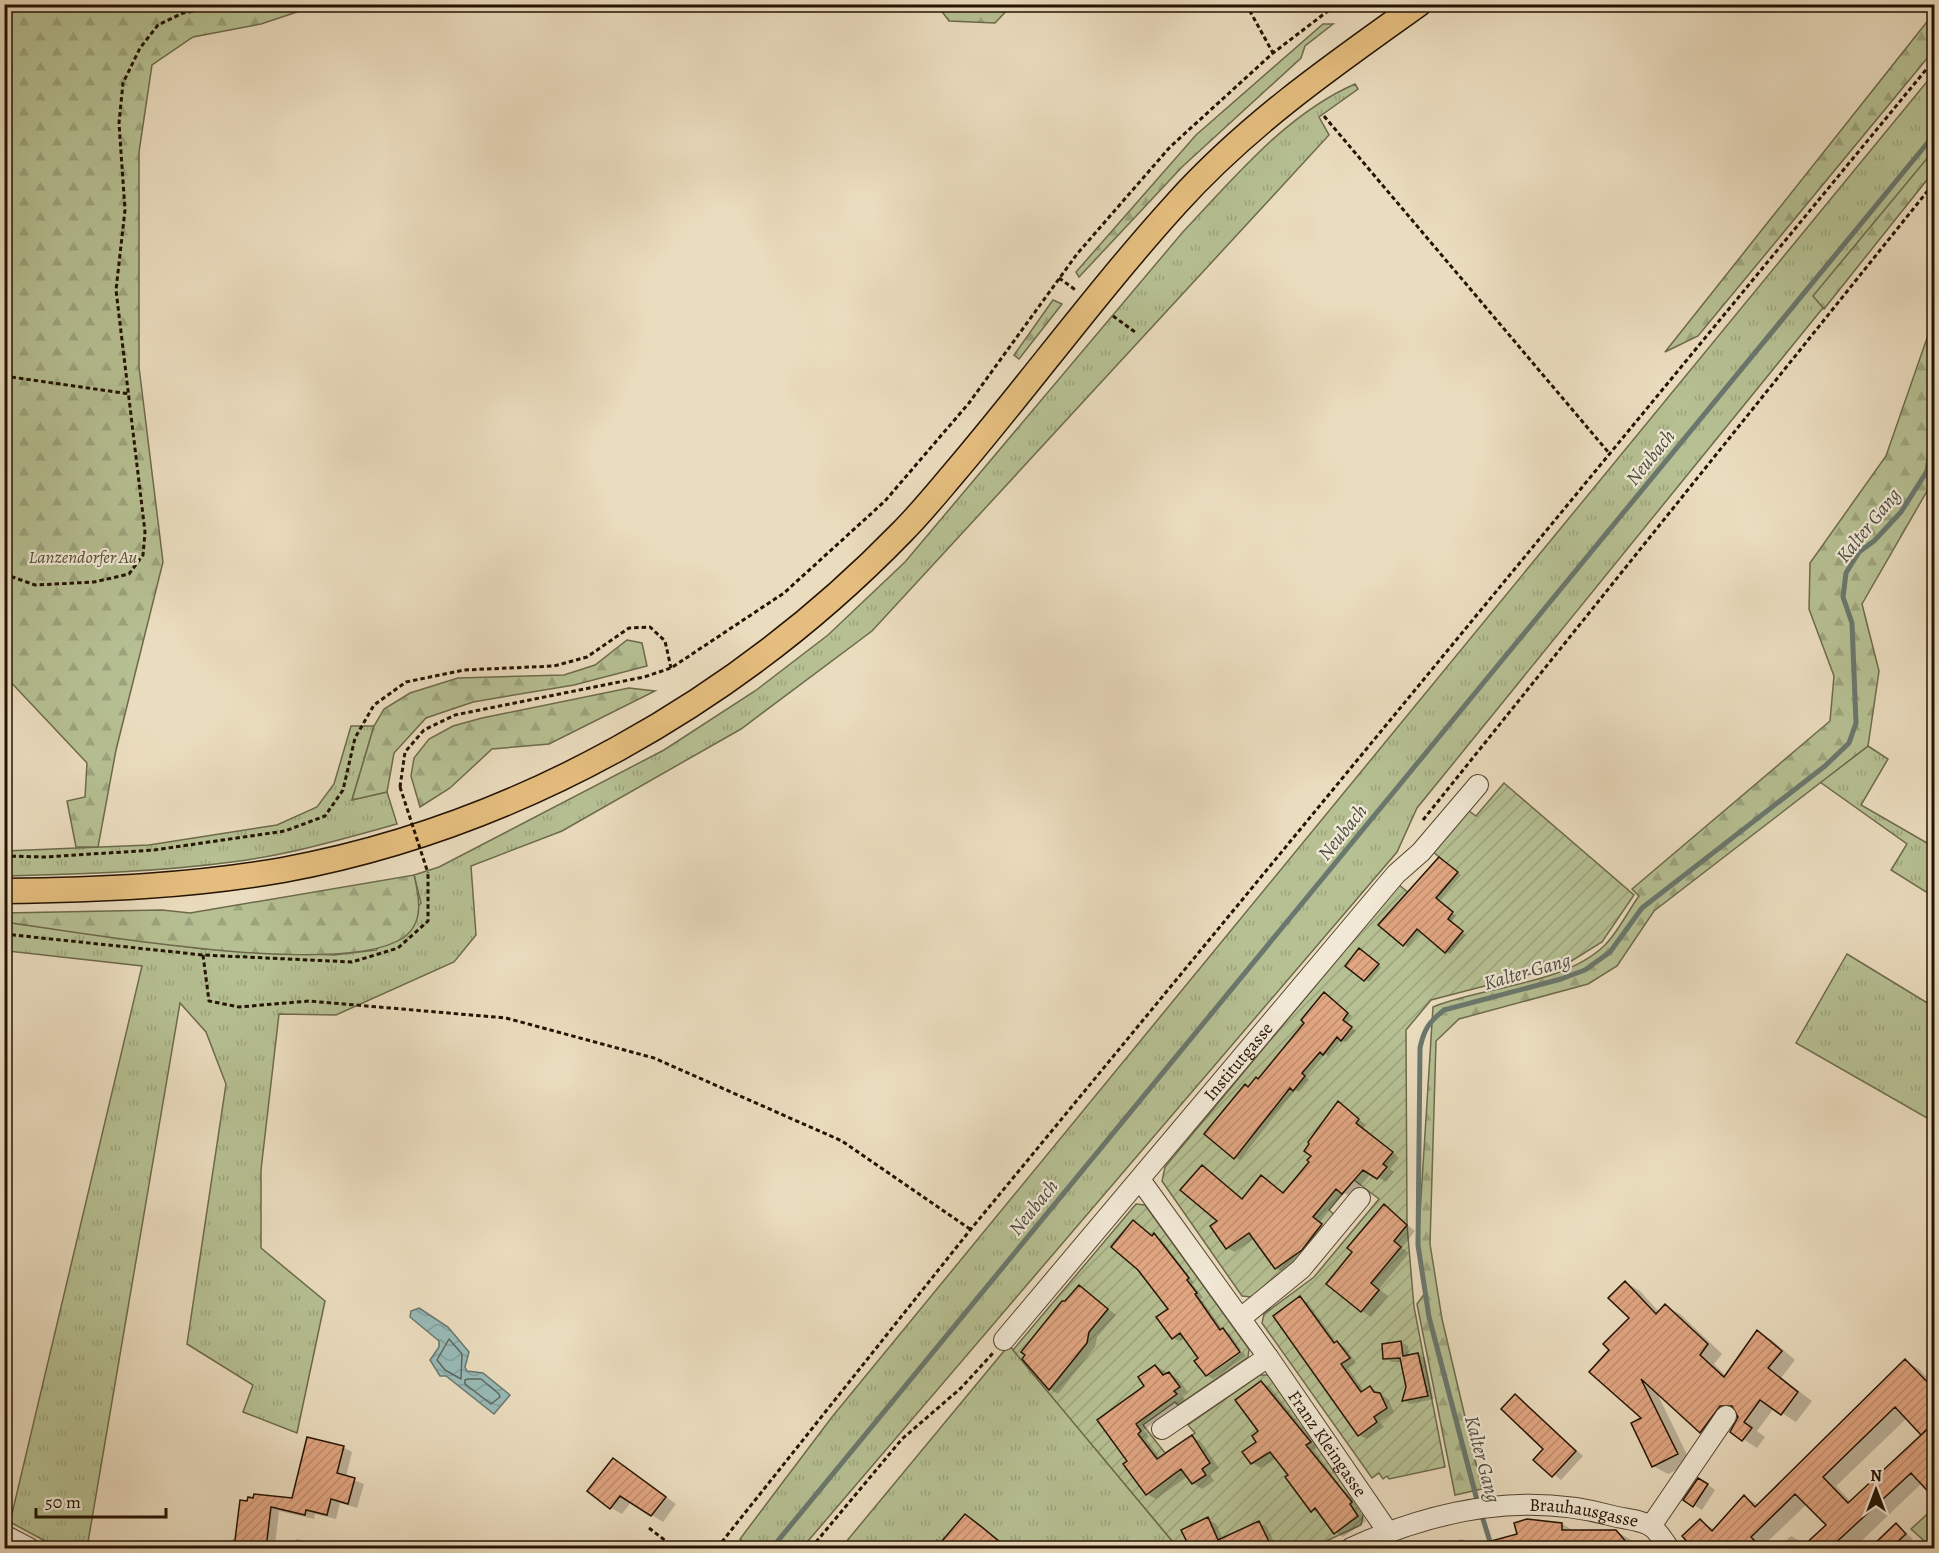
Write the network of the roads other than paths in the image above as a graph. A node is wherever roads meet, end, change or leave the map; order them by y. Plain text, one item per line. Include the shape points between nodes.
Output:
1 (1419, 4) edge
2 (1478, 785) dead end
3 (4, 891) edge
4 (1141, 1181) junction
5 (1360, 1198) dead end
6 (1241, 1318) junction
7 (1004, 1340) road end
8 (1268, 1357) junction
9 (1726, 1416) dead end
10 (1162, 1429) dead end
11 (1651, 1526) junction
12 (1388, 1532) junction
13 (4, 1535) edge
14 (29, 1548) edge
15 (1352, 1548) edge
16 (1669, 1548) edge

1 - 3 main road via 1316,76 1178,202 903,532 818,611 719,686 630,742 524,796 444,826 284,870 93,890
2 - 4 street, Institutgasse via 1421,852 1396,874
4 - 6 street, Franz Kleingasse
4 - 7 street, Institutgasse
5 - 6 street via 1301,1269
6 - 8 street, Franz Kleingasse
8 - 10 street
8 - 12 street, Franz Kleingasse
9 - 11 street
11 - 12 street, Brauhausgasse via 1584,1508 1493,1505 1467,1508
11 - 16 street, Brauhausgasse
12 - 15 street, Brauhausgasse
13 - 14 street

